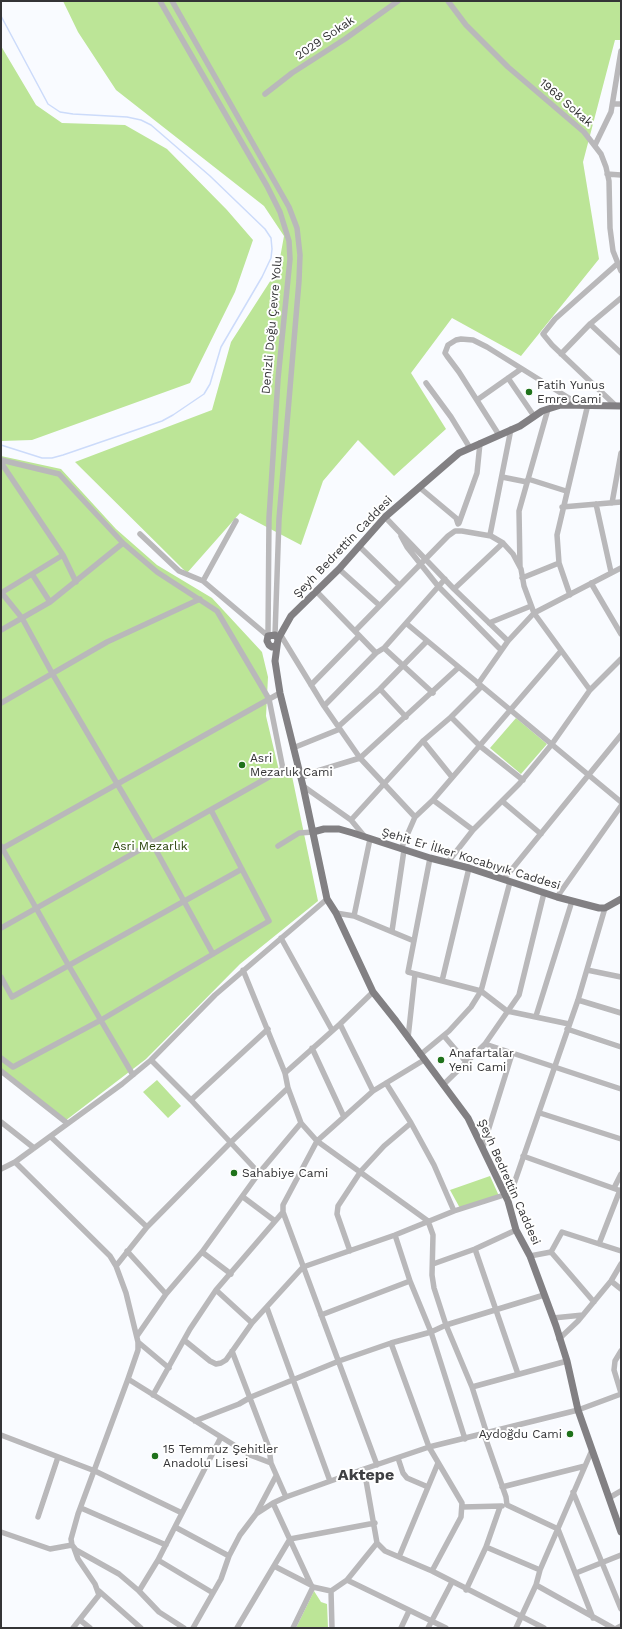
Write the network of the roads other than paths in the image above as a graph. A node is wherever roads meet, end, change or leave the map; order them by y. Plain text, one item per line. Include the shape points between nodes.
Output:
1 (160, 1) edge
2 (172, 1) edge
3 (398, 1) edge
4 (448, 1) edge
5 (621, 51) edge
6 (265, 94) dead end
7 (613, 104) junction
8 (621, 104) edge
9 (595, 145) junction
10 (607, 174) junction
11 (621, 175) edge
12 (617, 264) junction
13 (621, 271) edge
14 (621, 298) edge
15 (590, 324) junction
16 (621, 353) edge
17 (561, 354) junction
18 (521, 369) junction
19 (508, 378) junction
20 (426, 383) dead end
21 (477, 400) junction
22 (584, 404) junction
23 (619, 406) edge
24 (548, 409) junction
25 (534, 416) junction
26 (511, 430) junction
27 (499, 435) junction
28 (480, 444) junction
29 (470, 448) junction
30 (621, 453) edge
31 (1, 460) edge
32 (1, 465) edge
33 (502, 477) junction
34 (528, 481) junction
35 (419, 486) junction
36 (566, 492) junction
37 (621, 502) edge
38 (612, 503) junction
39 (596, 504) junction
40 (562, 507) junction
41 (385, 516) junction
42 (236, 521) dead end
43 (459, 523) junction
44 (455, 531) junction
45 (399, 532) junction
46 (140, 534) dead end
47 (490, 535) junction
48 (123, 543) junction
49 (503, 543) junction
50 (359, 546) junction
51 (63, 555) junction
52 (426, 558) junction
53 (420, 564) junction
54 (559, 564) junction
55 (621, 568) edge
56 (521, 569) junction
57 (338, 570) junction
58 (611, 572) junction
59 (32, 574) junction
60 (522, 578) junction
61 (445, 579) junction
62 (76, 582) junction
63 (203, 582) junction
64 (591, 583) junction
65 (398, 584) junction
66 (438, 586) junction
67 (454, 589) junction
68 (316, 592) junction
69 (1, 593) edge
70 (570, 595) junction
71 (200, 599) junction
72 (50, 602) junction
73 (379, 605) junction
74 (531, 606) junction
75 (534, 613) junction
76 (22, 618) junction
77 (488, 622) junction
78 (407, 624) junction
79 (1, 630) edge
80 (357, 634) junction
81 (621, 634) edge
82 (276, 637) junction
83 (427, 641) junction
84 (508, 641) junction
85 (384, 648) junction
86 (501, 650) junction
87 (561, 651) junction
88 (376, 653) junction
89 (621, 659) edge
90 (275, 661) junction
91 (403, 666) junction
92 (458, 668) junction
93 (52, 673) junction
94 (311, 685) junction
95 (479, 685) junction
96 (380, 689) junction
97 (590, 690) junction
98 (280, 693) junction
99 (433, 693) junction
100 (269, 699) junction
101 (1, 703) edge
102 (324, 706) junction
103 (510, 709) junction
104 (406, 717) junction
105 (451, 717) junction
106 (339, 728) junction
107 (621, 735) edge
108 (423, 741) junction
109 (552, 744) junction
110 (480, 746) junction
111 (293, 748) junction
112 (360, 758) junction
113 (588, 773) junction
114 (452, 777) junction
115 (523, 780) junction
116 (302, 782) junction
117 (383, 783) junction
118 (117, 784) junction
119 (433, 800) junction
120 (502, 801) junction
121 (621, 802) edge
122 (621, 806) edge
123 (211, 810) junction
124 (415, 817) junction
125 (351, 820) junction
126 (473, 830) junction
127 (313, 832) junction
128 (541, 834) junction
129 (367, 838) junction
130 (152, 843) junction
131 (278, 846) dead end
132 (1, 847) edge
133 (402, 849) junction
134 (430, 858) junction
135 (448, 862) junction
136 (469, 868) junction
137 (242, 869) junction
138 (507, 881) junction
139 (544, 893) junction
140 (558, 897) junction
141 (327, 899) junction
142 (621, 899) edge
143 (572, 901) junction
144 (184, 902) junction
145 (605, 908) junction
146 (36, 909) junction
147 (336, 913) junction
148 (354, 916) junction
149 (1, 928) edge
150 (392, 931) junction
151 (281, 938) junction
152 (414, 941) junction
153 (212, 954) junction
154 (69, 966) junction
155 (243, 970) junction
156 (587, 970) junction
157 (415, 974) junction
158 (1, 977) edge
159 (621, 977) edge
160 (442, 981) junction
161 (481, 991) junction
162 (373, 992) junction
163 (578, 1000) junction
164 (507, 1010) junction
165 (621, 1013) edge
166 (536, 1016) junction
167 (101, 1020) junction
168 (340, 1024) junction
169 (568, 1027) junction
170 (268, 1029) junction
171 (332, 1030) junction
172 (444, 1036) junction
173 (408, 1038) junction
174 (485, 1044) junction
175 (621, 1047) edge
176 (312, 1048) junction
177 (512, 1054) junction
178 (1, 1058) edge
179 (422, 1058) junction
180 (151, 1060) junction
181 (466, 1063) junction
182 (554, 1068) junction
183 (1, 1071) edge
184 (285, 1073) junction
185 (133, 1075) junction
186 (386, 1083) junction
187 (443, 1085) junction
188 (288, 1088) junction
189 (621, 1089) edge
190 (373, 1091) junction
191 (192, 1100) junction
192 (540, 1113) junction
193 (344, 1117) junction
194 (1, 1122) edge
195 (67, 1123) junction
196 (301, 1123) junction
197 (412, 1123) junction
198 (52, 1137) junction
199 (621, 1138) edge
200 (317, 1141) junction
201 (230, 1143) junction
202 (483, 1147) junction
203 (34, 1148) junction
204 (523, 1156) junction
205 (15, 1162) junction
206 (1, 1169) edge
207 (361, 1171) junction
208 (259, 1173) junction
209 (621, 1174) edge
210 (618, 1190) edge
211 (243, 1196) junction
212 (506, 1198) junction
213 (454, 1211) junction
214 (283, 1212) junction
215 (275, 1222) junction
216 (428, 1222) junction
217 (146, 1227) junction
218 (516, 1230) junction
219 (395, 1235) junction
220 (599, 1244) junction
221 (476, 1249) junction
222 (127, 1251) junction
223 (350, 1251) junction
224 (621, 1251) edge
225 (202, 1252) junction
226 (551, 1252) junction
227 (530, 1256) junction
228 (433, 1264) junction
229 (621, 1264) edge
230 (116, 1266) junction
231 (303, 1267) junction
232 (231, 1274) junction
233 (410, 1281) junction
234 (611, 1281) junction
235 (621, 1289) edge
236 (216, 1290) junction
237 (166, 1294) junction
238 (544, 1295) junction
239 (594, 1302) junction
240 (267, 1308) junction
241 (496, 1309) junction
242 (321, 1315) junction
243 (584, 1315) junction
244 (553, 1318) junction
245 (252, 1324) junction
246 (446, 1325) junction
247 (431, 1332) junction
248 (137, 1339) junction
249 (559, 1339) junction
250 (184, 1340) junction
251 (391, 1343) junction
252 (232, 1351) junction
253 (621, 1351) edge
254 (339, 1361) junction
255 (567, 1361) junction
256 (168, 1368) junction
257 (518, 1374) junction
258 (128, 1379) junction
259 (294, 1379) junction
260 (472, 1387) junction
261 (621, 1393) edge
262 (153, 1395) junction
263 (251, 1397) junction
264 (578, 1410) junction
265 (195, 1421) junction
266 (486, 1434) junction
267 (1, 1435) edge
268 (221, 1438) junction
269 (465, 1439) junction
270 (429, 1447) junction
271 (592, 1450) junction
272 (58, 1457) junction
273 (398, 1458) junction
274 (271, 1463) junction
275 (438, 1463) junction
276 (376, 1465) junction
277 (585, 1466) junction
278 (364, 1469) junction
279 (95, 1471) junction
280 (276, 1476) junction
281 (330, 1480) junction
282 (428, 1486) junction
283 (502, 1487) junction
284 (621, 1491) edge
285 (573, 1492) junction
286 (286, 1497) junction
287 (609, 1498) junction
288 (273, 1503) junction
289 (507, 1505) junction
290 (462, 1507) junction
291 (500, 1507) junction
292 (81, 1508) junction
293 (182, 1514) junction
294 (256, 1514) junction
295 (38, 1516) dead end
296 (375, 1523) junction
297 (175, 1527) junction
298 (558, 1529) junction
299 (1, 1532) edge
300 (621, 1532) edge
301 (290, 1539) junction
302 (378, 1543) junction
303 (73, 1546) junction
304 (166, 1546) junction
305 (486, 1547) junction
306 (621, 1555) edge
307 (229, 1556) junction
308 (399, 1557) junction
309 (158, 1560) junction
310 (601, 1563) junction
311 (274, 1566) junction
312 (540, 1570) junction
313 (432, 1572) junction
314 (576, 1573) junction
315 (347, 1580) junction
316 (452, 1582) junction
317 (536, 1585) junction
318 (312, 1586) junction
319 (466, 1590) junction
320 (99, 1591) junction
321 (140, 1591) junction
322 (331, 1591) junction
323 (213, 1593) junction
324 (621, 1609) edge
325 (410, 1611) junction
326 (522, 1617) junction
327 (593, 1618) junction
328 (80, 1620) junction
329 (432, 1621) junction
330 (621, 1626) edge
331 (73, 1628) edge
332 (90, 1628) edge
333 (141, 1628) edge
334 (184, 1628) edge
335 (193, 1628) edge
336 (237, 1628) edge
337 (293, 1628) edge
338 (332, 1628) edge
339 (401, 1628) edge
340 (428, 1628) edge
341 (446, 1628) edge
342 (516, 1628) edge
343 (544, 1628) edge
344 (613, 1628) edge
345 (618, 1628) edge

1 - 82 street, Denizli Doğu Çevre Yolu via 280,212 289,241 290,259 278,379 269,518
2 - 82 street, Denizli Doğu Çevre Yolu via 289,207 297,228 299,281 279,519
3 - 6 street, 2029 Sokak
4 - 9 street, 1968 Sokak via 466,24 508,67 574,122
5 - 7 street
7 - 8 street
7 - 9 street via 607,123
9 - 10 street, 1968 Sokak via 601,154
10 - 11 street
10 - 12 street, 1968 Sokak via 610,228
12 - 13 street, 1968 Sokak
12 - 17 street via 555,319 543,334
14 - 15 street
15 - 16 street
15 - 17 street
17 - 23 street
18 - 19 street
18 - 21 street via 473,340 461,339 448,346 445,353
18 - 22 street
19 - 21 street
19 - 25 street
20 - 29 street
21 - 27 street
22 - 23 main road, Şeyh Bedrettin Caddesi
22 - 24 main road, Şeyh Bedrettin Caddesi via 561,405
22 - 36 street
24 - 25 main road, Şeyh Bedrettin Caddesi
24 - 34 street
25 - 26 main road, Şeyh Bedrettin Caddesi
26 - 27 main road, Şeyh Bedrettin Caddesi
26 - 33 street
27 - 28 main road, Şeyh Bedrettin Caddesi
28 - 29 main road, Şeyh Bedrettin Caddesi
28 - 43 street via 477,473
29 - 35 main road, Şeyh Bedrettin Caddesi via 459,453
30 - 38 street
31 - 48 street via 59,474
32 - 51 street
33 - 34 street
33 - 47 street
34 - 36 street
34 - 56 street via 519,511
35 - 41 main road, Şeyh Bedrettin Caddesi
35 - 43 street
36 - 40 street
37 - 38 street
38 - 39 street
39 - 40 street
39 - 58 street
40 - 54 street via 557,535
41 - 45 street
41 - 50 main road, Şeyh Bedrettin Caddesi
42 - 63 street
43 - 44 street
44 - 47 street
44 - 52 street
45 - 52 street
45 - 53 street
46 - 63 street via 179,571
47 - 49 street
48 - 62 street
48 - 71 street via 157,572
49 - 56 street
49 - 67 street
50 - 57 main road, Şeyh Bedrettin Caddesi
50 - 65 street
51 - 59 street
51 - 62 street
52 - 53 street
52 - 61 street
53 - 65 street
53 - 66 street
54 - 60 street
54 - 70 street
55 - 58 street
56 - 60 street
57 - 68 main road, Şeyh Bedrettin Caddesi
57 - 73 street
58 - 64 street
59 - 69 street
59 - 72 street
60 - 74 street
61 - 66 street
61 - 67 street
62 - 72 street
63 - 82 street
64 - 70 street
64 - 81 street
65 - 73 street
66 - 78 street
66 - 86 street
67 - 77 street
68 - 80 street
68 - 82 main road, Şeyh Bedrettin Caddesi via 291,616
69 - 76 street
70 - 75 street
71 - 93 street via 107,642
71 - 100 street via 217,611
72 - 76 street
73 - 80 street
74 - 75 street
74 - 77 street
75 - 84 street
75 - 87 street
76 - 79 street
76 - 93 street
77 - 84 street
78 - 83 street
78 - 85 street
80 - 88 street
80 - 94 street
82 - 90 main road, Şeyh Bedrettin Caddesi
82 - 90 main road via 276,646 269,645
82 - 94 street
83 - 91 street
83 - 92 street
84 - 86 street
85 - 88 street
85 - 91 street
86 - 95 street
87 - 97 street
87 - 103 street
88 - 102 street
89 - 97 street
90 - 98 main road, Şeyh Bedrettin Caddesi
91 - 96 street
91 - 99 street
92 - 95 street
92 - 99 street
93 - 101 street
93 - 118 street
94 - 102 street
95 - 103 street
95 - 105 street
96 - 104 street
96 - 106 street
97 - 109 street
98 - 100 street
98 - 111 main road, Şeyh Bedrettin Caddesi
99 - 104 street
100 - 118 street
100 - 123 street via 283,769
102 - 106 street
103 - 109 street
103 - 110 street
104 - 112 street
105 - 108 street
105 - 110 street
106 - 111 street
106 - 112 street
107 - 113 street
108 - 114 street
108 - 117 street
109 - 113 street
109 - 115 street
110 - 114 street
110 - 115 street
111 - 116 main road, Şeyh Bedrettin Caddesi
112 - 116 street via 314,772
112 - 117 street
113 - 121 street
113 - 128 street
114 - 119 street
115 - 120 street
116 - 125 street
116 - 127 main road, Şeyh Bedrettin Caddesi
117 - 124 street
117 - 125 street
118 - 130 street
118 - 132 street
119 - 124 street
119 - 126 street
120 - 126 street
120 - 128 street
122 - 140 street
123 - 130 street
123 - 137 street
124 - 133 street
125 - 129 street
126 - 135 street
127 - 129 main road, Şehit Er İlker Kocabıyık Caddesi via 338,829
127 - 131 street via 298,833
127 - 141 main road, Şeyh Bedrettin Caddesi
128 - 138 street
129 - 133 main road, Şehit Er İlker Kocabıyık Caddesi
129 - 148 street
130 - 144 street
130 - 146 street
132 - 146 street
133 - 134 main road, Şehit Er İlker Kocabıyık Caddesi
133 - 150 street
134 - 135 main road, Şehit Er İlker Kocabıyık Caddesi
134 - 152 street
135 - 136 main road, Şehit Er İlker Kocabıyık Caddesi
136 - 138 main road, Şehit Er İlker Kocabıyık Caddesi
136 - 160 street
137 - 144 street
137 - 153 street via 269,921
138 - 139 main road, Şehit Er İlker Kocabıyık Caddesi
138 - 161 street
139 - 140 main road, Şehit Er İlker Kocabıyık Caddesi
139 - 164 street via 519,995
140 - 143 main road, Şehit Er İlker Kocabıyık Caddesi
141 - 147 main road, Şeyh Bedrettin Caddesi
141 - 151 street
142 - 145 main road
143 - 145 main road, Şehit Er İlker Kocabıyık Caddesi
143 - 166 street
144 - 153 street
144 - 154 street
145 - 156 street
146 - 149 street
146 - 154 street
147 - 148 street
147 - 162 main road, Şeyh Bedrettin Caddesi
148 - 150 street
150 - 152 street
151 - 155 street
151 - 171 street
152 - 157 street via 408,972
153 - 167 street
154 - 158 street via 12,997
154 - 167 street
155 - 170 street
155 - 180 street
156 - 159 street
156 - 163 street
157 - 160 street
157 - 173 street
160 - 161 street
161 - 164 street
161 - 172 street via 471,1007
162 - 168 street
162 - 173 main road, Şeyh Bedrettin Caddesi
163 - 165 street
163 - 169 street
164 - 166 street
164 - 174 street
166 - 169 street
167 - 178 street via 13,1067
167 - 185 street
168 - 171 street
168 - 190 street
169 - 175 street
169 - 182 street
170 - 184 street
170 - 191 street
171 - 176 street
172 - 179 street
172 - 181 street
173 - 179 main road, Şeyh Bedrettin Caddesi
174 - 177 street
174 - 181 street
176 - 184 street
176 - 193 street
177 - 182 street
177 - 202 street
179 - 186 street
179 - 187 main road, Şeyh Bedrettin Caddesi
180 - 185 street
180 - 191 street
181 - 187 street
182 - 189 street
182 - 192 street
183 - 195 street
184 - 188 street
185 - 195 street
186 - 190 street
186 - 197 street
187 - 202 main road, Şeyh Bedrettin Caddesi via 468,1118
188 - 196 street
188 - 201 street
190 - 193 street
191 - 201 street
192 - 199 street
192 - 204 street
193 - 200 street
194 - 203 street
195 - 198 street
196 - 200 street
196 - 208 street
197 - 207 street via 384,1146
197 - 213 street
198 - 203 street
198 - 217 street
200 - 207 street
200 - 214 street via 283,1205
201 - 208 street
201 - 217 street
202 - 212 main road, Şeyh Bedrettin Caddesi
203 - 205 street
204 - 210 street
204 - 212 street
205 - 206 street
205 - 230 street via 90,1235
207 - 216 street
207 - 223 street via 338,1206 337,1214
208 - 211 street
209 - 210 street
210 - 220 street
211 - 215 street
211 - 225 street
212 - 213 street
212 - 218 main road, Şeyh Bedrettin Caddesi
213 - 216 street
214 - 215 street
214 - 231 street
215 - 232 street
216 - 219 street
216 - 228 street via 433,1235
217 - 222 street
218 - 221 street
218 - 227 main road, Şeyh Bedrettin Caddesi
219 - 223 street
219 - 233 street
220 - 224 street
220 - 226 street via 562,1232
221 - 228 street
221 - 241 street
222 - 230 street
222 - 237 street
223 - 231 street
225 - 232 street
225 - 237 street
226 - 227 street
226 - 239 street
227 - 238 main road, Şeyh Bedrettin Caddesi
228 - 246 street via 434,1288
229 - 234 street
230 - 248 street via 126,1293
231 - 240 street
231 - 242 street
232 - 236 street
233 - 242 street
233 - 247 street
234 - 235 street
234 - 239 street
236 - 245 street
236 - 250 street
237 - 248 street
238 - 241 street
238 - 244 main road, Şeyh Bedrettin Caddesi
239 - 243 street
240 - 245 street
240 - 259 street
241 - 246 street
241 - 257 street
242 - 254 street
243 - 244 street
243 - 249 street
244 - 249 main road, Şeyh Bedrettin Caddesi
245 - 252 street
246 - 247 street
246 - 260 street
247 - 251 street
247 - 269 street
248 - 256 street
248 - 258 street via 138,1350
249 - 255 main road, Şeyh Bedrettin Caddesi
250 - 252 street via 216,1364 226,1360
250 - 256 street
251 - 254 street
251 - 270 street
252 - 263 street
253 - 261 street via 615,1361 614,1370
254 - 259 street
254 - 276 street
255 - 257 street
255 - 264 main road, Şeyh Bedrettin Caddesi
256 - 262 street
257 - 260 street
258 - 262 street
258 - 279 street
259 - 263 street
259 - 281 street
260 - 266 street
261 - 264 street
262 - 265 street
263 - 265 street
263 - 274 street via 269,1448
264 - 266 street
264 - 271 main road, Şeyh Bedrettin Caddesi
265 - 268 street
266 - 269 street
266 - 283 street
267 - 272 street
268 - 274 street via 250,1455
268 - 293 street
269 - 270 street
270 - 273 street
270 - 275 street
271 - 277 street
271 - 287 main road, Şeyh Bedrettin Caddesi
272 - 279 street
272 - 295 street
273 - 276 street
273 - 282 street via 407,1478
274 - 280 street
275 - 282 street
275 - 290 street
276 - 278 street
277 - 283 street
277 - 285 street
278 - 281 street
278 - 296 street
279 - 292 street
279 - 293 street
280 - 286 street
280 - 294 street
281 - 286 street
282 - 308 street
283 - 289 street
284 - 287 street
285 - 298 street
285 - 310 street
286 - 288 street
287 - 300 main road, Şeyh Bedrettin Caddesi
288 - 294 street
288 - 301 street
289 - 291 street
289 - 298 street
290 - 291 street
290 - 313 street via 461,1517
291 - 305 street
292 - 303 street via 71,1539
292 - 304 street
293 - 297 street
294 - 307 street via 240,1535
296 - 301 street
296 - 302 street
297 - 304 street
297 - 307 street
298 - 312 street
298 - 314 street
299 - 303 street via 50,1549
301 - 311 street
301 - 318 street
302 - 308 street via 385,1551
302 - 315 street
303 - 320 street via 78,1559
303 - 321 street via 107,1566
304 - 309 street
305 - 312 street
305 - 319 street
306 - 310 street
307 - 323 street
308 - 313 street
309 - 321 street
309 - 323 street
310 - 314 street
310 - 324 street
311 - 318 street
311 - 336 street
312 - 317 street
313 - 316 street
314 - 327 street
315 - 322 street
315 - 325 street
316 - 319 street
316 - 329 street
317 - 326 street
317 - 327 street
318 - 322 street
318 - 337 street
319 - 326 street
320 - 328 street via 99,1596
320 - 333 street
321 - 334 street via 159,1612
322 - 338 street
323 - 335 street
325 - 329 street
325 - 339 street
326 - 342 street
326 - 343 street
327 - 344 street
328 - 331 street
328 - 332 street
329 - 340 street
329 - 341 street
330 - 345 street

